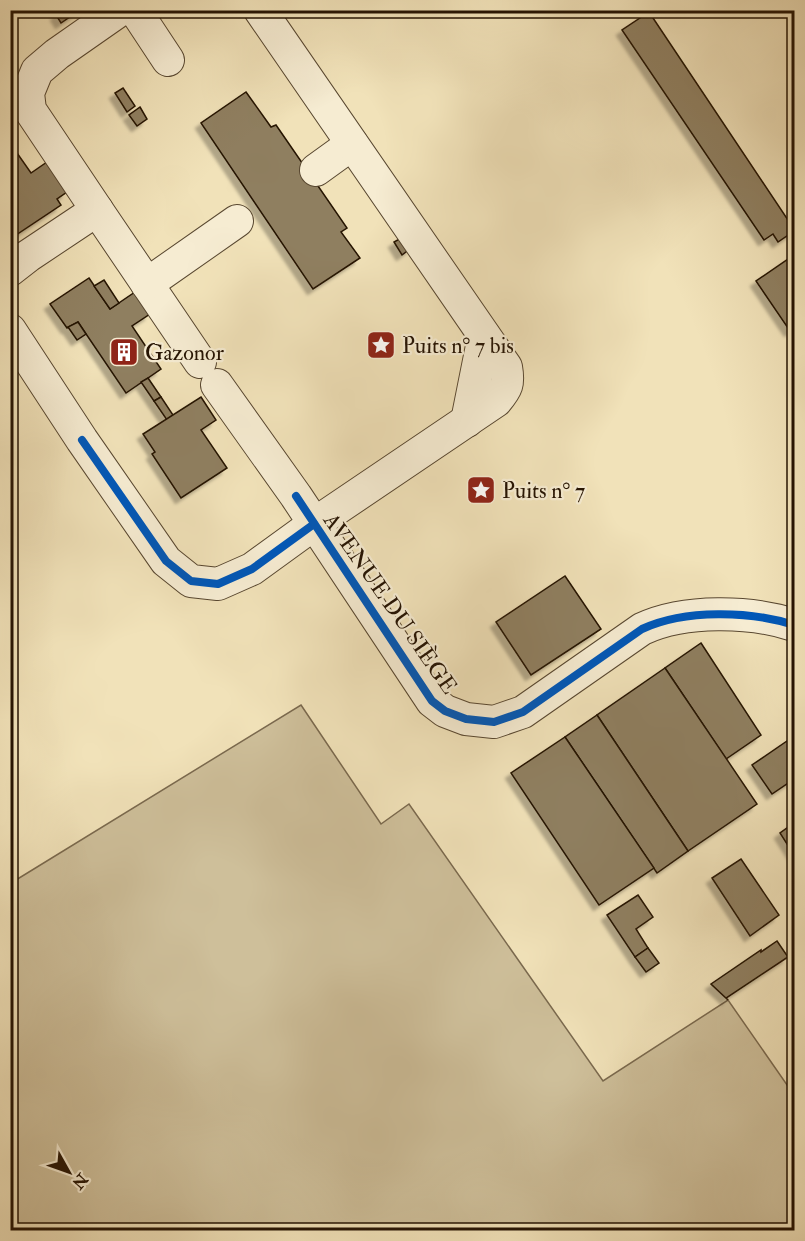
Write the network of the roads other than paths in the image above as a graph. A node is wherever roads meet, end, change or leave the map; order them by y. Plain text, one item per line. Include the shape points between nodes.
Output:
1 (120, 10) edge
2 (135, 10) edge
3 (260, 10) edge
4 (168, 60) dead end
5 (352, 144) junction
6 (316, 170) dead end
7 (97, 210) junction
8 (237, 221) dead end
9 (10, 270) edge
10 (147, 284) junction
11 (10, 330) edge
12 (314, 524) junction
13 (795, 625) edge

1 - 7 street, AVENUE DU SIÈGE via 37,71 28,93 30,110
2 - 4 street
3 - 5 street
5 - 6 street
5 - 12 street via 484,336 466,421
7 - 9 street
7 - 10 street, AVENUE DU SIÈGE
8 - 10 street
10 - 12 street, AVENUE DU SIÈGE
11 - 12 street via 166,561 191,581 218,584 252,569
12 - 13 street, AVENUE DU SIÈGE via 432,701 466,719 494,722 524,712 654,624 726,614

